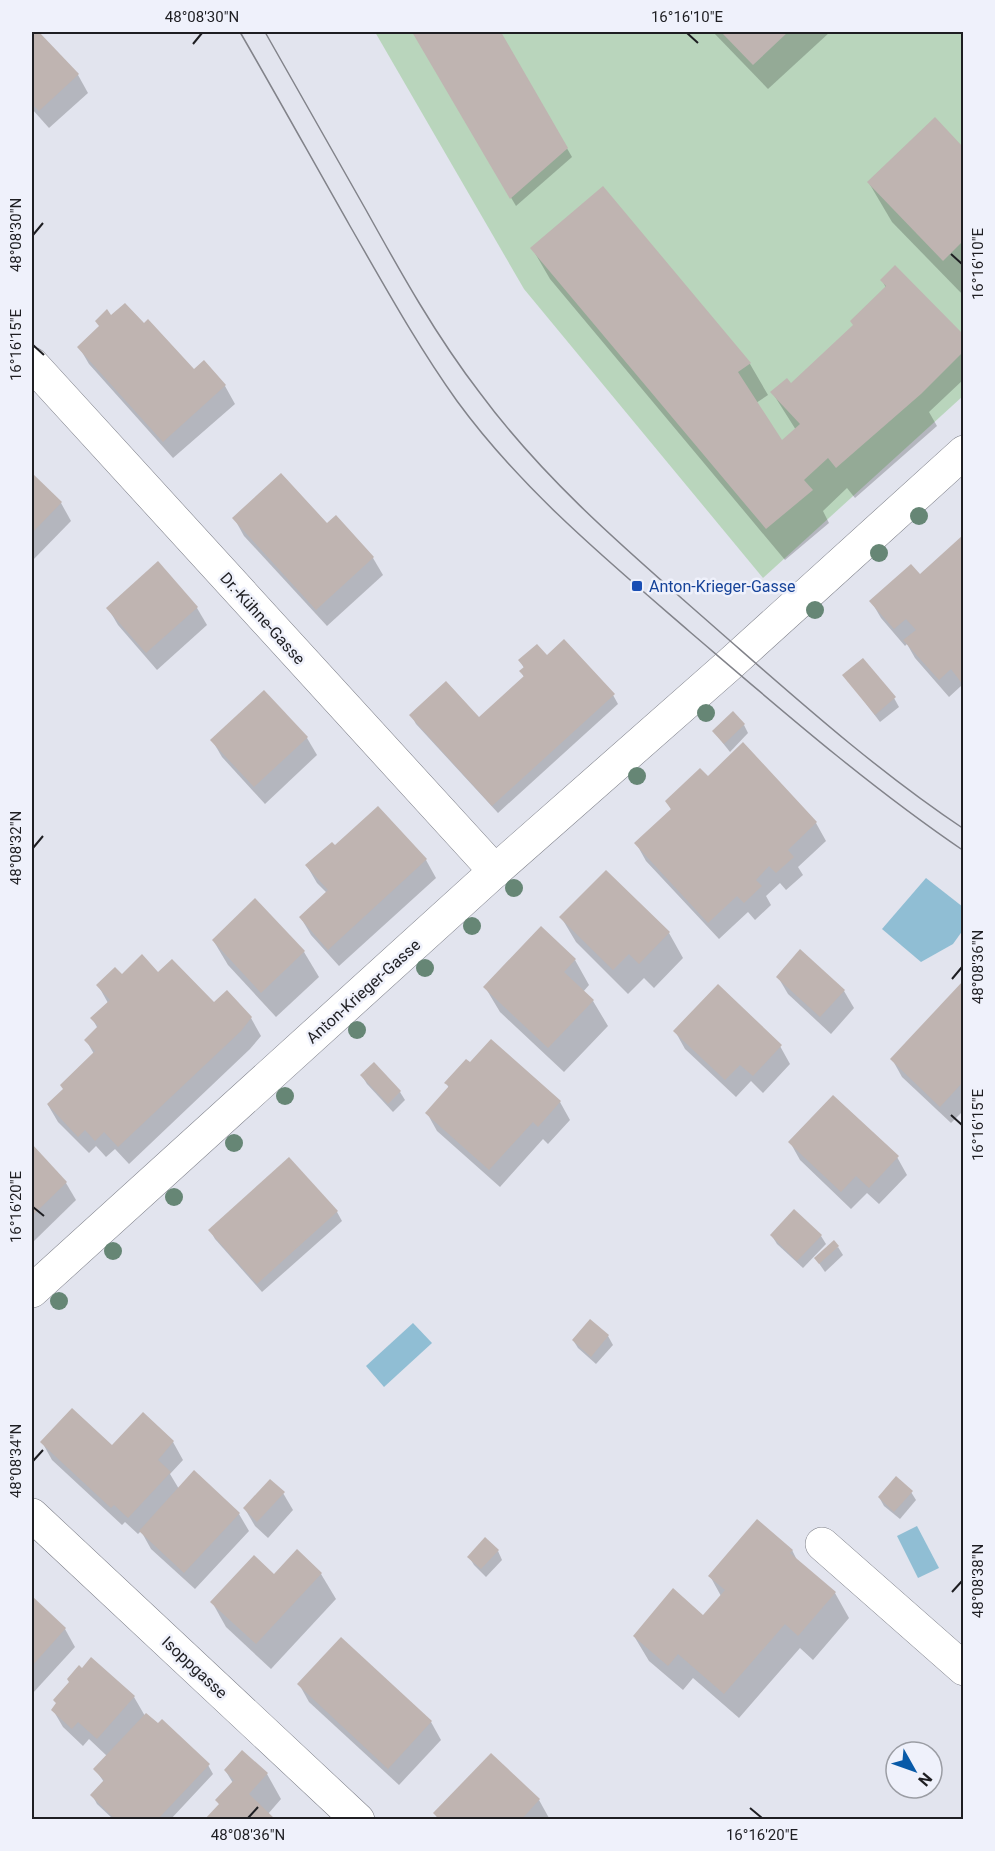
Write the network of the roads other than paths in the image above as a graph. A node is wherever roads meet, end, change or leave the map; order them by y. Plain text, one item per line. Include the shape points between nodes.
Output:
1 (32, 364) edge
2 (963, 452) edge
3 (495, 871) junction
4 (32, 1291) edge
5 (32, 1515) edge
6 (822, 1544) dead end
7 (963, 1669) edge
8 (358, 1820) edge

1 - 3 street, Dr.-Kühne-Gasse
2 - 3 street, Anton-Krieger-Gasse
3 - 4 street, Anton-Krieger-Gasse
5 - 8 street, Isoppgasse
6 - 7 street

